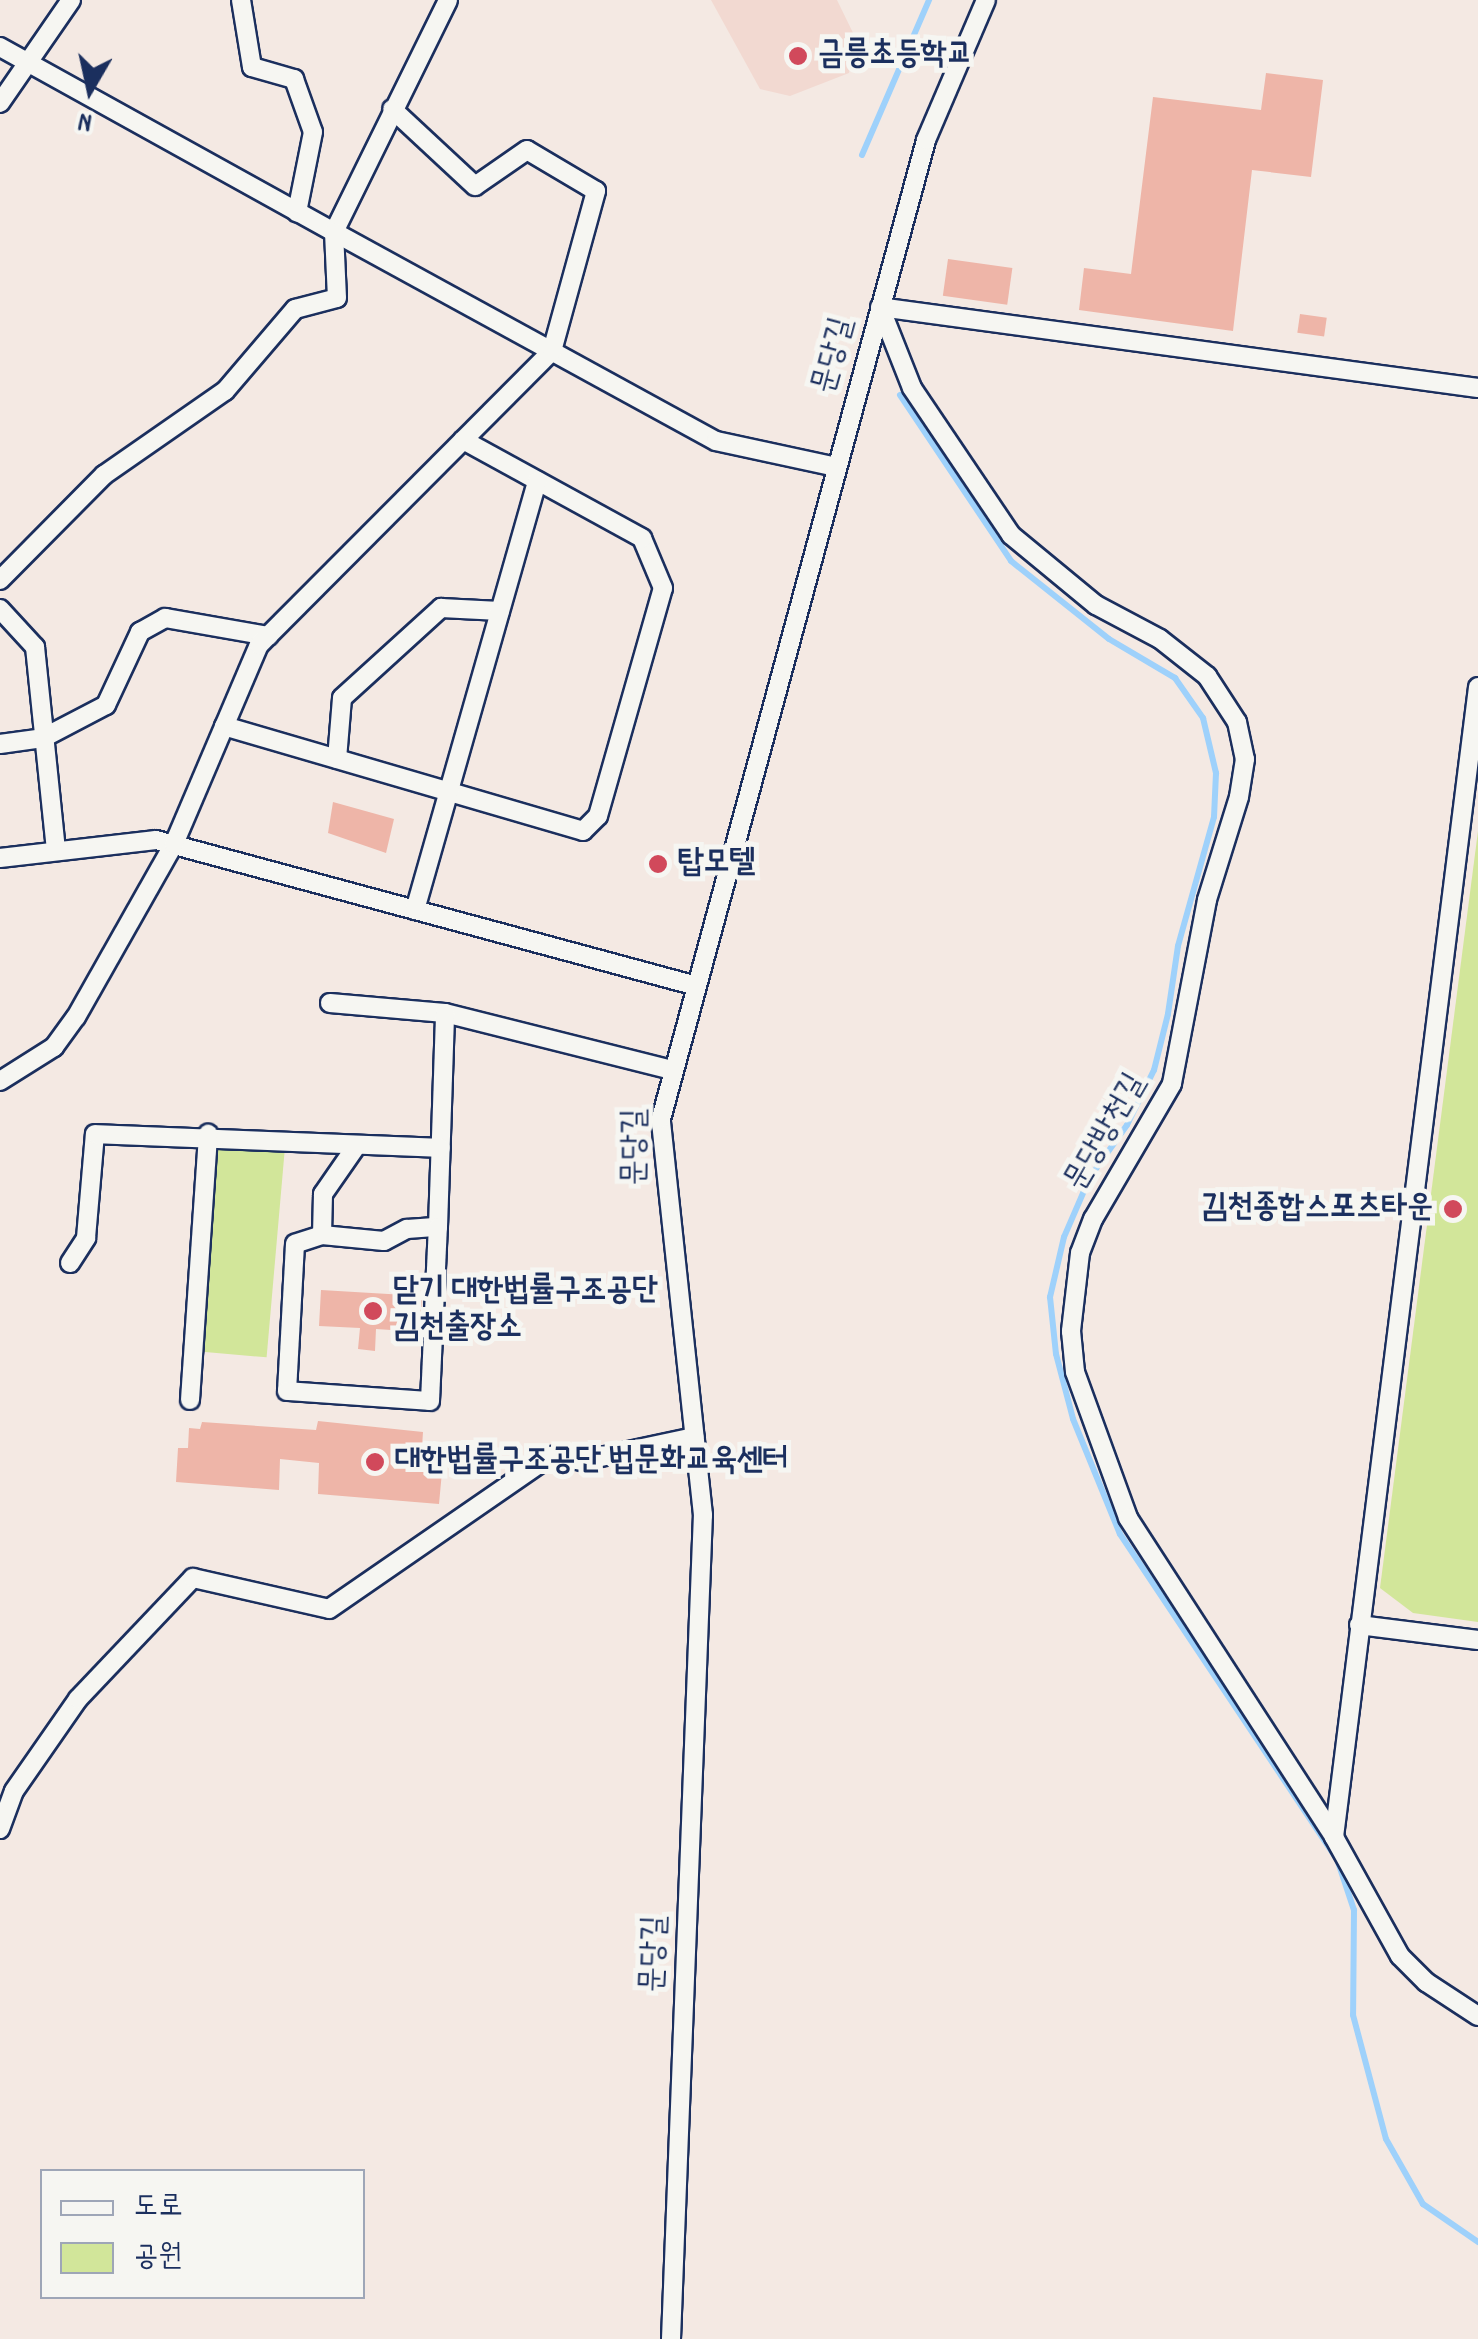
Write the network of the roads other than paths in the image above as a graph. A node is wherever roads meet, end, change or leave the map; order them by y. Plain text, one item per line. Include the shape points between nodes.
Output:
1 (71, 0) edge
2 (241, 0) edge
3 (448, 0) edge
4 (986, 0) edge
5 (0, 47) edge
6 (28, 62) junction
7 (0, 103) edge
8 (392, 109) junction
9 (297, 212) junction
10 (334, 232) junction
11 (880, 307) junction
12 (552, 351) junction
13 (1478, 388) edge
14 (463, 440) junction
15 (836, 467) junction
16 (537, 480) junction
17 (0, 580) edge
18 (0, 608) edge
19 (500, 612) junction
20 (268, 636) junction
21 (1478, 688) edge
22 (224, 726) junction
23 (42, 738) junction
24 (0, 744) edge
25 (337, 759) junction
26 (449, 792) junction
27 (174, 844) junction
28 (56, 851) junction
29 (0, 858) edge
30 (416, 910) junction
31 (694, 985) junction
32 (330, 1002) dead end
33 (445, 1012) junction
34 (672, 1070) junction
35 (0, 1081) edge
36 (208, 1134) junction
37 (357, 1145) junction
38 (442, 1148) junction
39 (438, 1227) junction
40 (322, 1235) junction
41 (70, 1264) dead end
42 (190, 1400) dead end
43 (694, 1437) junction
44 (1360, 1625) junction
45 (1478, 1640) edge
46 (0, 1828) edge
47 (1334, 1837) junction
48 (1477, 2011) edge
49 (671, 2339) edge

1 - 6 street
2 - 9 street via 252,67 294,79 313,132
3 - 8 street
4 - 11 street, 문당길 via 926,140
5 - 6 street
6 - 7 street
6 - 9 street
8 - 10 street
8 - 12 street via 475,186 527,150 596,191
9 - 10 street
10 - 12 street
10 - 17 street via 337,298 296,309 224,392 104,476
11 - 13 street
11 - 15 street, 문당길
11 - 47 street, 문당방천길 via 912,388 1011,535 1096,605 1160,639 1207,676 1237,722 1244,758 1239,797 1208,900 1172,1084 1093,1219 1077,1269 1071,1331 1082,1402 1128,1518
12 - 14 street
12 - 15 street via 716,441
14 - 16 street
14 - 20 street
15 - 31 street, 문당길
16 - 19 street
16 - 26 street via 642,538 663,588 658,608 598,816 583,832
18 - 23 street via 35,647
19 - 25 street via 440,608 342,698
19 - 26 street
20 - 22 street
20 - 23 street via 165,618 140,632 106,705
21 - 44 street
22 - 25 street
22 - 27 street
23 - 24 street
23 - 28 street
25 - 26 street
26 - 30 street
27 - 28 street via 156,840
27 - 30 street
27 - 35 street via 54,1047
28 - 29 street
30 - 31 street
31 - 34 street, 문당길
32 - 33 street
33 - 34 street
33 - 38 street
34 - 43 street, 문당길 via 660,1119 662,1157
36 - 37 street
36 - 41 street via 96,1134 86,1238
36 - 42 street
37 - 38 street
37 - 40 street via 323,1194
38 - 39 street
39 - 40 street via 407,1229 384,1241
39 - 40 street via 430,1401 287,1391 295,1244
43 - 46 street via 582,1461 551,1456 328,1610 193,1578 78,1699 14,1791
43 - 49 street, 문당길 via 702,1515
44 - 45 street
44 - 47 street
47 - 48 street, 문당방천길 via 1400,1956

